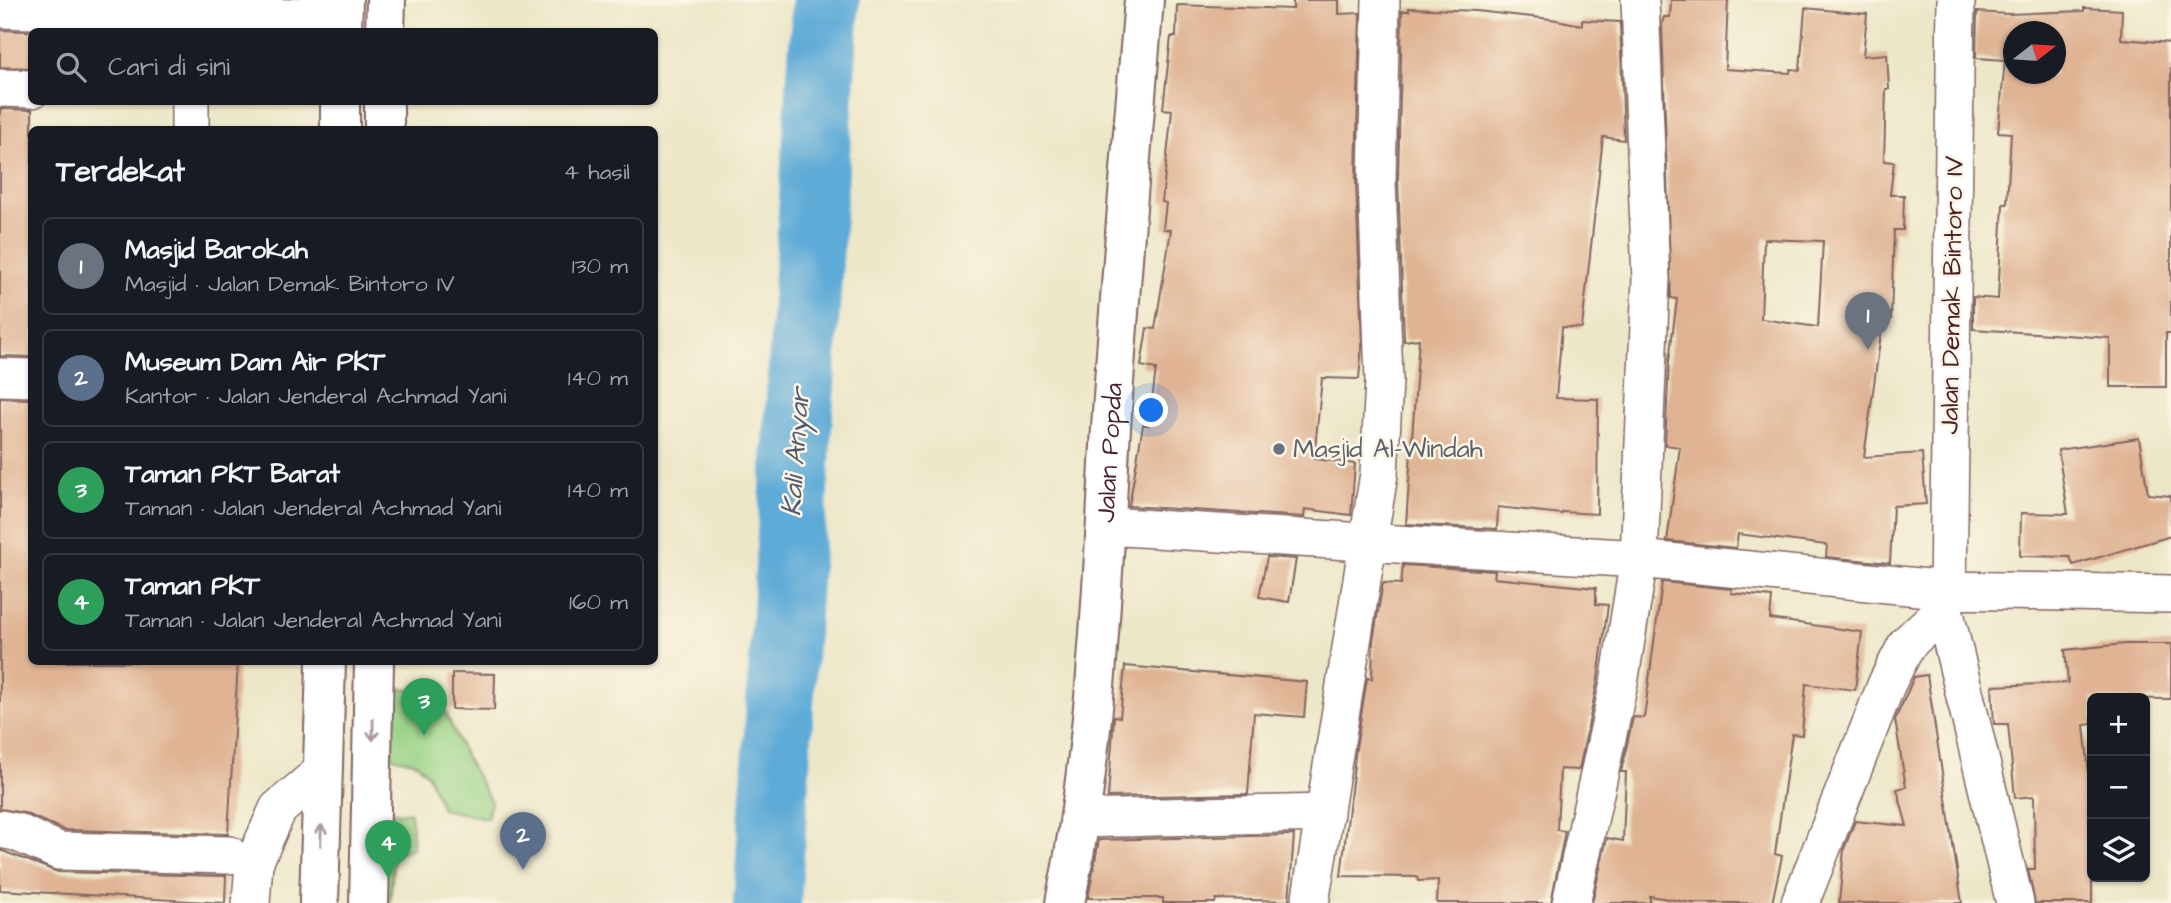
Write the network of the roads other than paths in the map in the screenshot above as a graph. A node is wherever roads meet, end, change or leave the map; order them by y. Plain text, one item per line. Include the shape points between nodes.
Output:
1 (386, 0) edge
2 (1144, 0) edge
3 (1381, 0) edge
4 (1640, 0) edge
5 (1956, 0) edge
6 (0, 9) edge
7 (343, 13) edge
8 (385, 28) edge
9 (0, 88) edge
10 (28, 89) edge
11 (190, 105) edge
12 (340, 105) edge
13 (384, 105) edge
14 (190, 126) edge
15 (340, 126) edge
16 (384, 126) edge
17 (0, 377) edge
18 (28, 378) edge
19 (1106, 526) junction
20 (1367, 541) junction
21 (1639, 559) junction
22 (2171, 594) edge
23 (1946, 599) junction
24 (326, 665) edge
25 (374, 665) edge
26 (372, 768) junction
27 (323, 771) junction
28 (1325, 813) junction
29 (1079, 819) junction
30 (0, 829) edge
31 (229, 855) dead end
32 (251, 903) edge
33 (319, 903) edge
34 (369, 903) edge
35 (1065, 903) edge
36 (1310, 903) edge
37 (1570, 903) edge
38 (1800, 903) edge
39 (2015, 903) edge

1 - 8 main road
2 - 19 main road, Jalan Popda via 1120,279
3 - 20 street via 1377,180 1384,380 1379,474
4 - 21 street via 1651,279
5 - 23 street, Jalan Demak Bintoro IV
6 - 7 street via 292,18
9 - 10 street
11 - 14 street
12 - 15 main road
13 - 16 main road
17 - 18 street
19 - 20 street
19 - 29 main road, Jalan Popda via 1093,714
20 - 21 street
20 - 28 street
21 - 23 street
21 - 37 street via 1619,683
22 - 23 street
23 - 38 street via 1907,644 1887,682
23 - 39 street, Jalan Demak Bintoro IV
24 - 27 main road
25 -> 26 main road
26 - 27 main road
26 - 34 main road
27 - 32 street via 278,809 254,863
33 -> 27 main road
28 - 29 street
28 - 36 street
29 - 35 main road, Jalan Popda
30 - 31 street via 59,851

